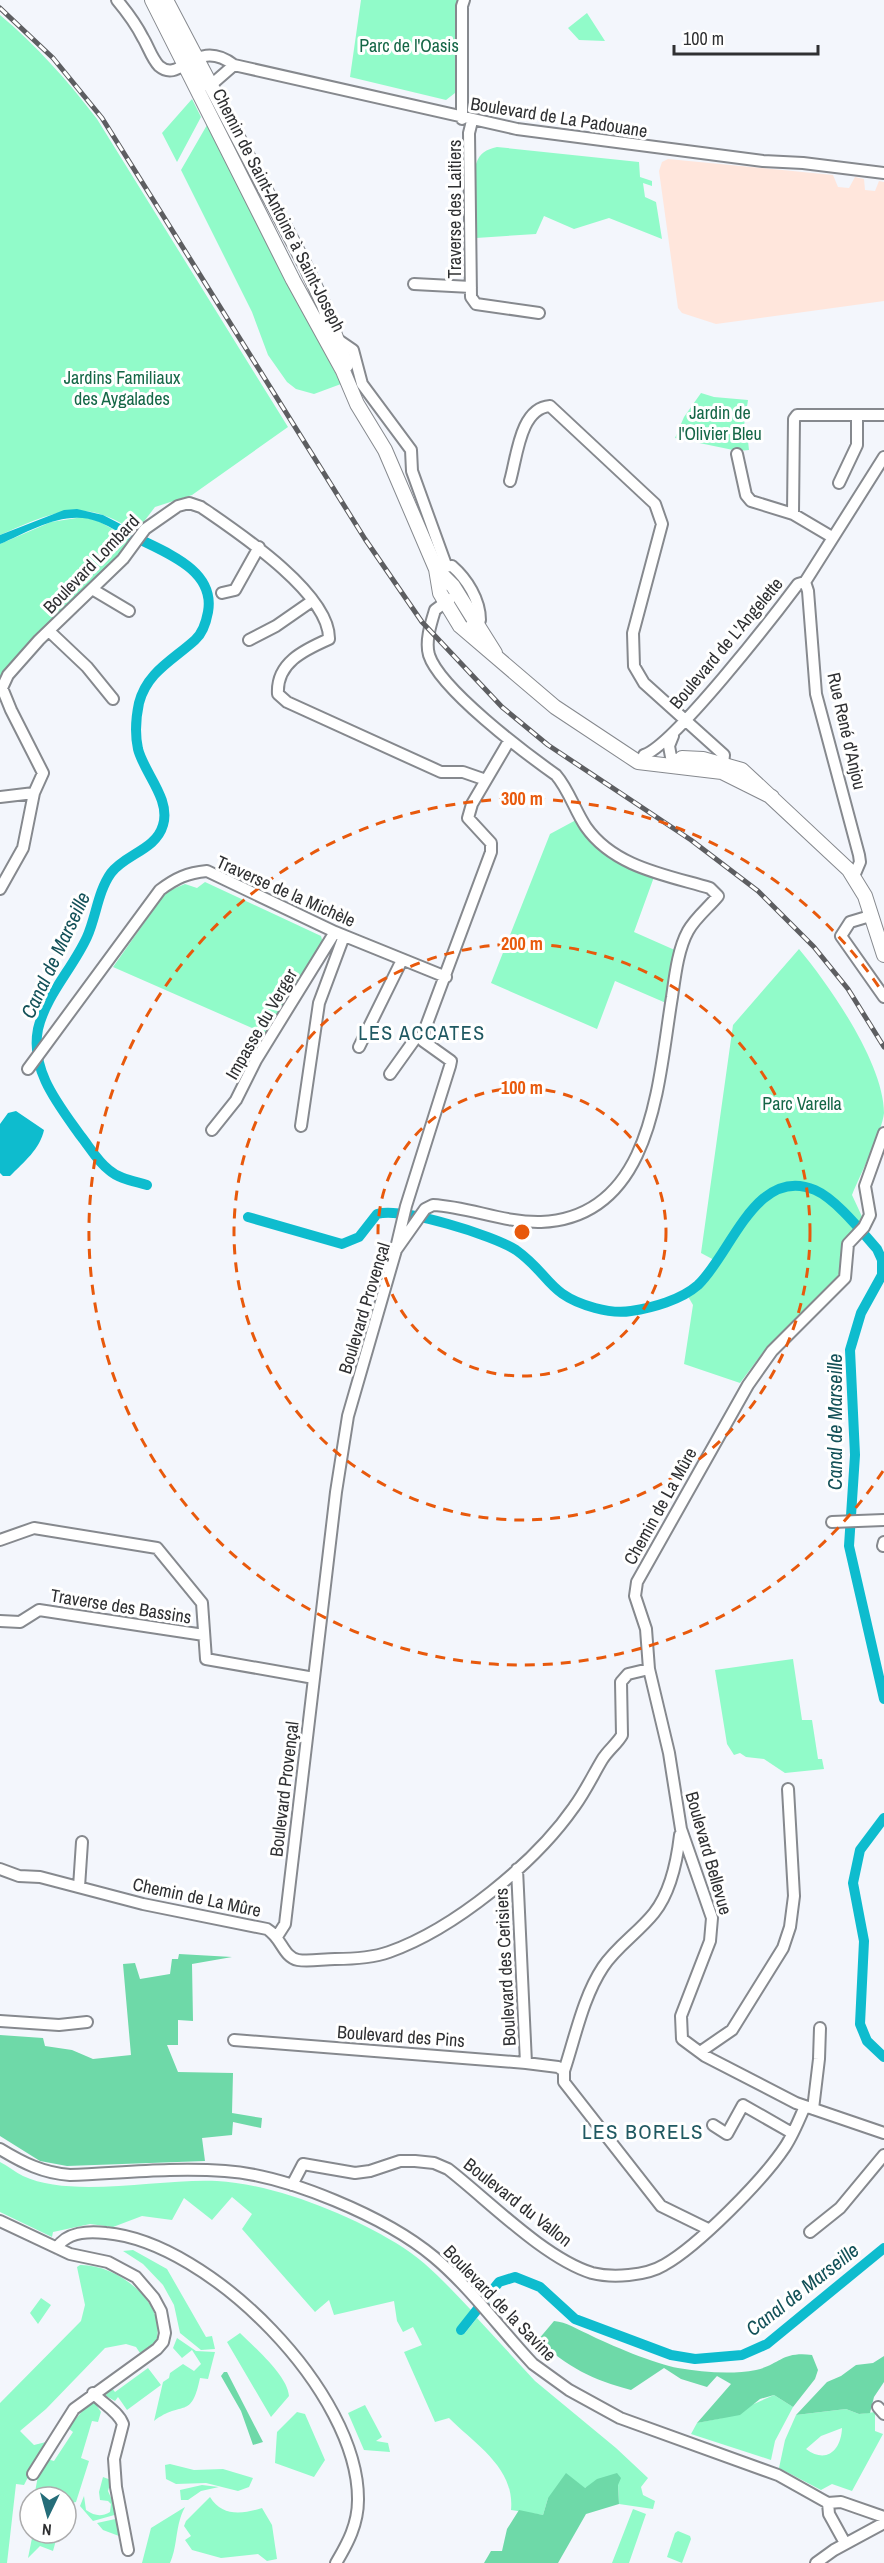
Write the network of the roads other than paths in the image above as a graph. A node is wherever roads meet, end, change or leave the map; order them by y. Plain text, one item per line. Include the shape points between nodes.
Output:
1 (117, 0) edge
2 (152, 0) edge
3 (166, 0) edge
4 (464, 0) edge
5 (191, 61) junction
6 (234, 65) junction
7 (211, 85) junction
8 (467, 120) junction
9 (884, 173) edge
10 (414, 284) dead end
11 (471, 287) junction
12 (539, 313) dead end
13 (349, 371) junction
14 (857, 415) junction
15 (884, 415) edge
16 (737, 454) dead end
17 (884, 457) edge
18 (510, 481) dead end
19 (839, 483) dead end
20 (793, 514) junction
21 (832, 537) junction
22 (259, 547) junction
23 (441, 567) junction
24 (805, 582) junction
25 (453, 586) junction
26 (92, 589) junction
27 (222, 593) dead end
28 (312, 601) junction
29 (444, 603) junction
30 (129, 611) dead end
31 (476, 624) junction
32 (49, 631) junction
33 (249, 640) dead end
34 (500, 661) junction
35 (113, 699) dead end
36 (686, 720) junction
37 (676, 730) junction
38 (509, 741) junction
39 (607, 742) junction
40 (644, 755) junction
41 (671, 757) junction
42 (717, 767) junction
43 (695, 768) junction
44 (486, 780) junction
45 (34, 793) junction
46 (0, 797) edge
47 (854, 876) junction
48 (0, 889) edge
49 (870, 916) junction
50 (339, 934) junction
51 (884, 955) edge
52 (402, 960) junction
53 (446, 977) junction
54 (884, 997) edge
55 (422, 1037) junction
56 (359, 1047) dead end
57 (28, 1069) dead end
58 (390, 1074) dead end
59 (301, 1126) dead end
60 (212, 1130) dead end
61 (884, 1133) edge
62 (396, 1250) junction
63 (884, 1520) edge
64 (832, 1522) dead end
65 (0, 1540) edge
66 (0, 1621) edge
67 (204, 1635) junction
68 (649, 1669) junction
69 (314, 1678) junction
70 (788, 1789) dead end
71 (681, 1829) junction
72 (82, 1842) dead end
73 (0, 1869) edge
74 (517, 1869) junction
75 (80, 1887) junction
76 (278, 1935) junction
77 (0, 2021) edge
78 (87, 2022) dead end
79 (820, 2028) dead end
80 (234, 2040) dead end
81 (700, 2052) junction
82 (526, 2063) junction
83 (564, 2072) junction
84 (809, 2108) junction
85 (713, 2125) dead end
86 (792, 2133) junction
87 (884, 2133) edge
88 (0, 2149) edge
89 (884, 2155) edge
90 (291, 2185) junction
91 (0, 2221) edge
92 (708, 2229) junction
93 (810, 2232) dead end
94 (57, 2248) junction
95 (93, 2393) junction
96 (33, 2474) dead end
97 (828, 2503) junction
98 (884, 2517) edge
99 (884, 2523) edge
100 (845, 2543) junction
101 (128, 2550) dead end
102 (336, 2563) edge
103 (816, 2563) edge

1 - 5 street via 158,64 168,71
2 - 5 main road, Chemin de Saint-Antoine à Saint-Joseph
3 - 5 main road, Chemin de Saint-Antoine à Saint-Joseph
4 - 8 street, Traverse des Laitiers
5 - 6 street via 212,56
5 - 7 main road, Chemin de Saint-Antoine à Saint-Joseph
5 - 13 main road, Chemin de Saint-Antoine à Saint-Joseph via 202,103 292,280
6 - 7 street
6 - 8 street, Boulevard de La Padouane
7 - 13 main road, Chemin de Saint-Antoine à Saint-Joseph via 304,263
8 - 9 street, Boulevard de La Padouane via 574,139
8 - 11 street, Traverse des Laitiers
10 - 11 street
11 - 12 street, Traverse des Laitiers via 476,304
13 - 23 main road, Chemin de Saint-Antoine à Saint-Joseph via 357,404 385,450
13 - 23 street, Chemin de Saint-Antoine à Saint-Joseph via 411,450 412,471
14 - 15 street
14 - 19 street via 857,445
14 - 20 street via 797,415 794,419
16 - 20 street via 746,495 751,501
17 - 21 street
18 - 36 street via 528,418 540,406 550,406 655,504 662,524 633,633 634,666 644,683
20 - 21 street
21 - 24 street
22 - 26 street, Boulevard Lombard via 189,503 145,529 135,546
22 - 27 street via 235,590
22 - 28 street, Boulevard Lombard
23 - 25 main road
23 - 29 main road, Chemin de Saint-Antoine à Saint-Joseph
23 - 31 street via 458,571 469,586 478,606 480,620
24 - 36 street, Boulevard de L'Angelette via 798,584
24 - 47 street, Rue René d'Anjou via 816,694 860,862
25 - 29 street via 451,598
25 - 31 main road
26 - 30 street
26 - 32 street, Boulevard Lombard
28 - 33 street
28 - 44 street, Boulevard Lombard via 329,628 329,639 289,661 277,681 278,694 287,702 441,772 463,772
29 - 31 street via 465,624
29 - 34 main road via 460,626
29 - 38 street via 435,610 431,625 430,657 442,675
31 - 34 main road
32 - 35 street
32 - 45 street, Boulevard Lombard via 8,675 2,688 43,773
34 - 39 main road via 555,707
36 - 37 street, Boulevard de L'Angelette
36 - 42 street via 724,754
37 - 40 street, Boulevard de L'Angelette
37 - 41 street, Boulevard de L'Angelette via 669,746
38 - 44 street
38 - 62 street, Boulevard Provençal via 556,775 572,805 605,849 632,863 710,888 718,896 688,931 676,973 655,1104 644,1139 619,1185 587,1213 542,1222 433,1205 425,1209
39 - 40 main road
39 - 43 main road via 638,762
40 - 41 main road
41 - 42 main road via 703,759
41 - 43 street
42 - 43 main road
42 - 47 main road via 742,770
44 - 53 street via 468,818 491,843 491,852
45 - 46 street
45 - 48 street via 23,848
47 - 49 main road
49 - 51 main road
49 - 54 street via 850,922 841,936
50 - 52 street, Traverse de la Michèle
50 - 57 street, Traverse de la Michèle via 207,871 176,878 160,890
50 - 59 street via 319,1003
50 - 60 street, Impasse du Verger via 256,1060 236,1100
52 - 53 street, Traverse de la Michèle
52 - 56 street
53 - 55 street
55 - 58 street via 415,1039
55 - 62 street via 450,1061 450,1066
61 - 68 street, Chemin de La Mûre via 866,1177 870,1215 848,1244 845,1278 772,1351 747,1385 637,1582 634,1596 646,1629
62 - 69 street, Boulevard Provençal via 348,1416
63 - 64 street
65 - 67 street via 34,1528 157,1548 202,1603
66 - 67 street, Traverse des Bassins via 20,1622 39,1610
67 - 69 street via 206,1659
68 - 71 street, Boulevard Bellevue
68 - 74 street, Chemin de La Mûre via 624,1677 620,1688 622,1735 555,1832
69 - 76 street, Boulevard Provençal via 285,1924
70 - 81 street via 794,1896 783,1948 732,2030
71 - 81 street, Boulevard Bellevue via 713,1928 681,2016 680,2031 685,2042
71 - 83 street via 663,1901 602,1968 591,1988
72 - 75 street
73 - 75 street, Chemin de La Mûre
74 - 76 street, Chemin de La Mûre via 425,1936 375,1956 298,1960 290,1956
74 - 82 street, Boulevard des Cerisiers
75 - 76 street, Chemin de La Mûre via 267,1929
77 - 78 street via 59,2025
79 - 84 street, Boulevard du Vallon via 819,2059
80 - 82 street, Boulevard des Pins
81 - 84 street
82 - 83 street, Boulevard des Pins via 558,2067
83 - 92 street via 564,2082 661,2206
84 - 86 street, Boulevard du Vallon
84 - 87 street
85 - 86 street via 728,2134 743,2105
86 - 92 street, Boulevard du Vallon via 764,2173
88 - 90 street, Boulevard de la Savine via 32,2168 52,2174 225,2170
89 - 93 street via 840,2208
90 - 92 street, Boulevard du Vallon via 303,2164 355,2173 400,2161 434,2163 448,2169 538,2242 575,2266 594,2273 634,2273 664,2265
90 - 97 street, Boulevard de la Savine via 366,2215 414,2242 462,2284 533,2364 569,2390 620,2418 778,2475
91 - 94 street
94 - 95 street via 108,2262 136,2277 154,2298 164,2324 163,2342 156,2349
94 - 102 street via 65,2239 94,2232 144,2240 207,2274 277,2335 332,2413 351,2458 358,2488 357,2512 350,2539
95 - 96 street via 74,2409
95 - 101 street via 121,2417 123,2424 115,2451 115,2472
97 - 98 street via 841,2502
97 - 100 street via 829,2514
99 - 100 street
100 - 103 street

